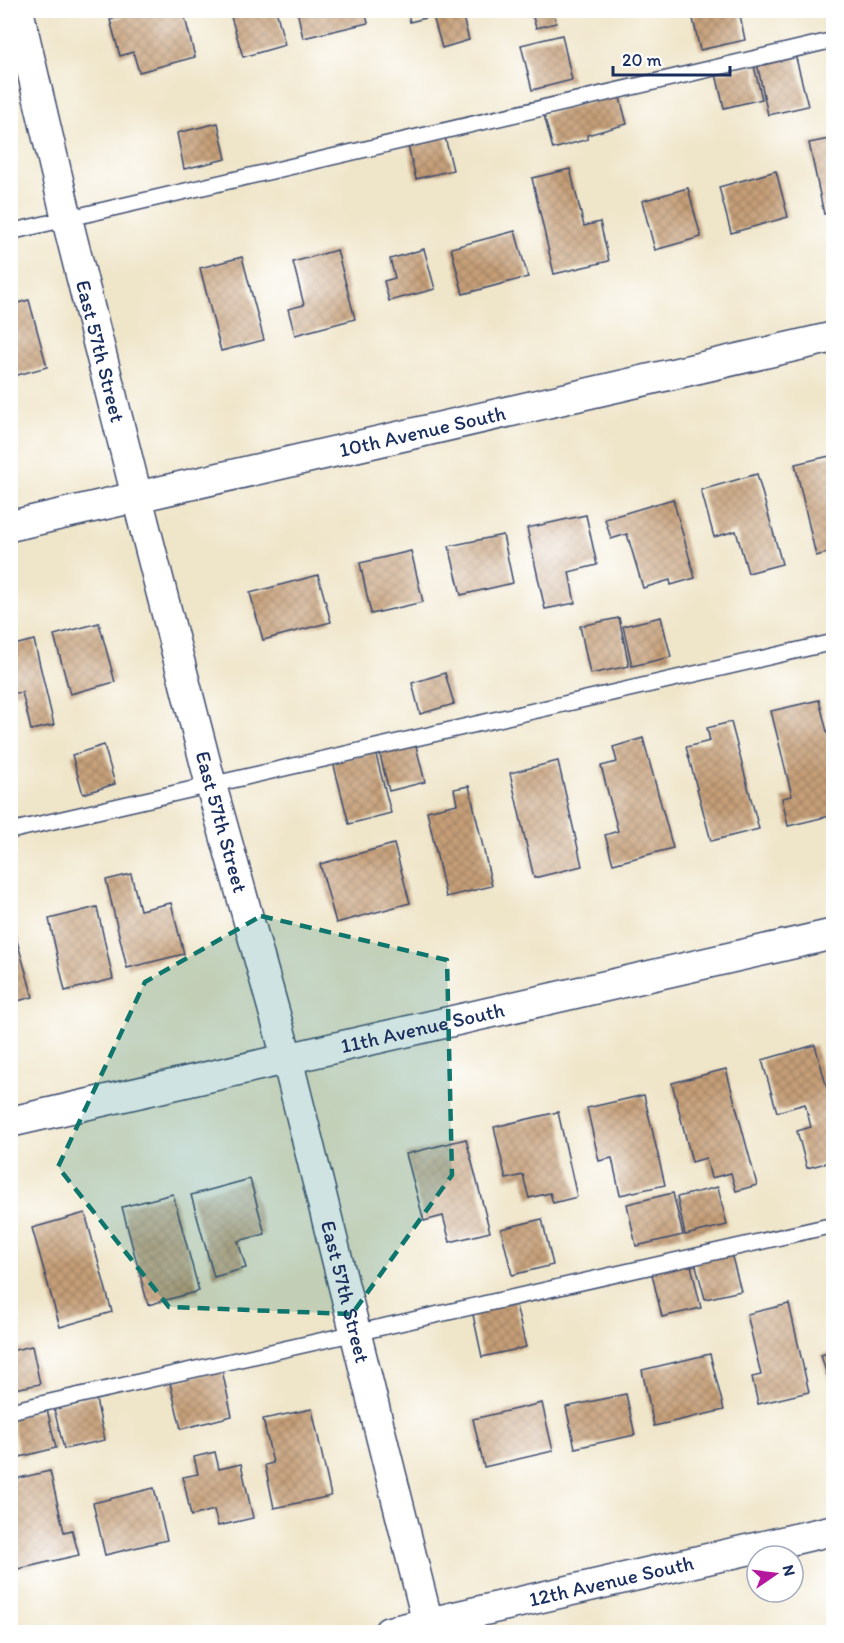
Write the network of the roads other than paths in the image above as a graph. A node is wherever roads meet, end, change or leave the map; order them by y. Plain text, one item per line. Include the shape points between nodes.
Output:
1 (18, 10) edge
2 (834, 40) edge
3 (67, 219) junction
4 (10, 232) edge
5 (834, 337) edge
6 (137, 497) junction
7 (10, 526) edge
8 (834, 642) edge
9 (211, 785) junction
10 (10, 831) edge
11 (834, 934) edge
12 (287, 1058) junction
13 (10, 1122) edge
14 (834, 1225) edge
15 (355, 1333) junction
16 (10, 1411) edge
17 (834, 1530) edge
18 (429, 1628) edge
19 (389, 1632) edge

1 - 3 street, East 57th Street
2 - 3 lane
3 - 4 lane
3 - 6 street, East 57th Street
5 - 6 street, 10th Avenue South
6 - 7 street, 10th Avenue South
6 - 9 street, East 57th Street
8 - 9 lane
9 - 10 lane
9 - 12 street, East 57th Street
11 - 12 street, 11th Avenue South
12 - 13 street, 11th Avenue South
12 - 15 street, East 57th Street
14 - 15 lane
15 - 16 lane
15 - 18 street, East 57th Street
17 - 18 street, 12th Avenue South
18 - 19 street, 12th Avenue South

